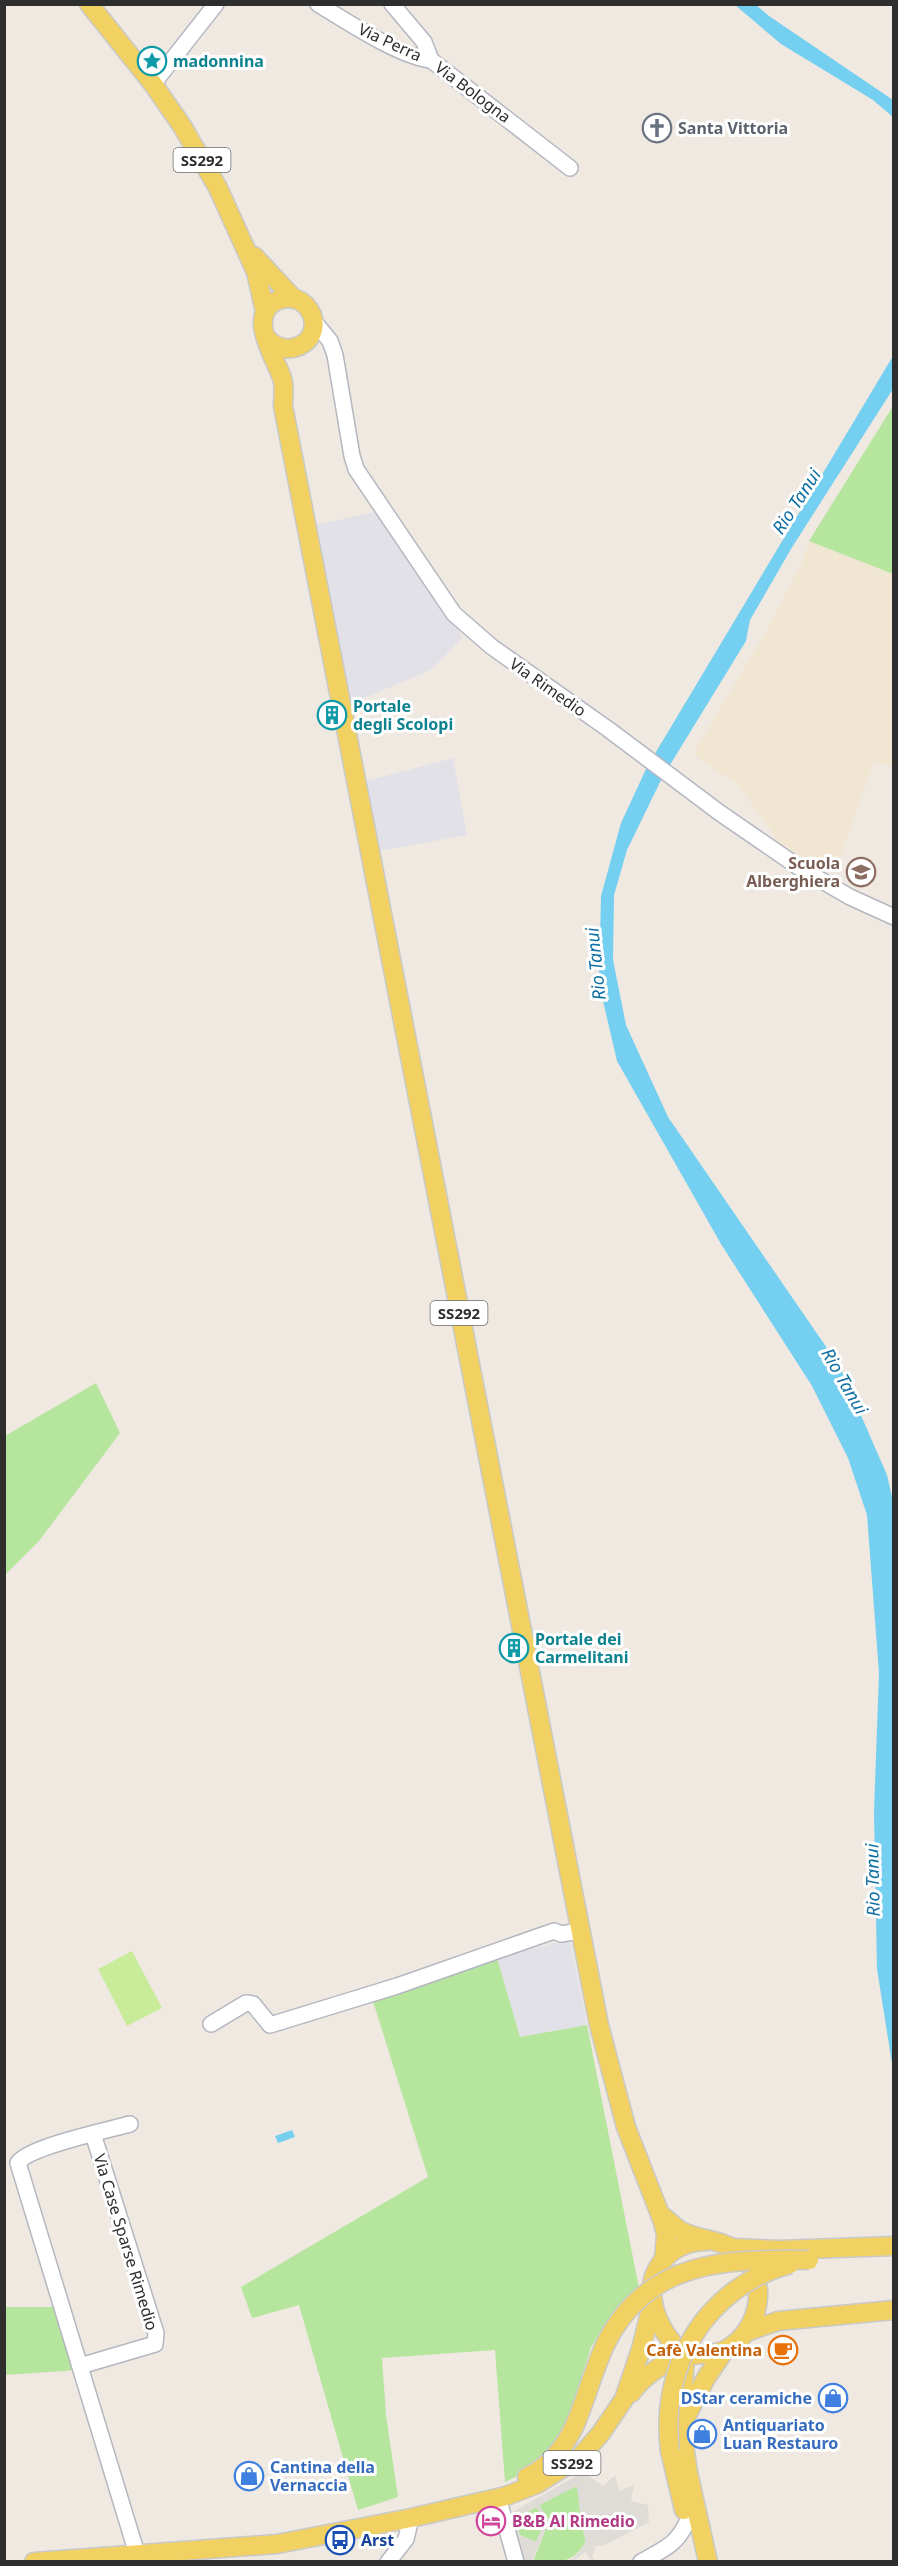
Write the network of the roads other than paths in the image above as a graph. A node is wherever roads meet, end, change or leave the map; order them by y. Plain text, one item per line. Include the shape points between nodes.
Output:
1 (89, 4) edge
2 (216, 4) edge
3 (318, 4) edge
4 (392, 4) edge
5 (431, 60) junction
6 (153, 84) junction
7 (570, 168) dead end
8 (241, 241) junction
9 (294, 299) junction
10 (265, 312) junction
11 (307, 335) junction
12 (266, 337) junction
13 (283, 381) junction
14 (894, 917) edge
15 (579, 1931) junction
16 (211, 2024) dead end
17 (130, 2124) dead end
18 (93, 2134) junction
19 (660, 2214) junction
20 (714, 2241) junction
21 (894, 2246) edge
22 (734, 2248) junction
23 (894, 2258) edge
24 (664, 2259) junction
25 (809, 2260) junction
26 (653, 2301) junction
27 (894, 2310) edge
28 (746, 2332) junction
29 (725, 2350) junction
30 (685, 2356) junction
31 (80, 2366) junction
32 (683, 2394) junction
33 (628, 2396) junction
34 (677, 2445) junction
35 (498, 2498) junction
36 (477, 2502) junction
37 (411, 2518) junction
38 (687, 2522) junction
39 (137, 2554) junction
40 (34, 2562) edge
41 (388, 2562) edge
42 (516, 2562) edge
43 (641, 2562) edge
44 (698, 2562) edge
45 (708, 2562) edge

1 - 6 main road, SS292
2 - 6 street
3 - 5 street, Via Perra via 392,46
4 - 5 street, Via Bologna via 424,42
5 - 7 street, Via Bologna
6 - 8 main road, SS292 via 218,188
8 - 9 main road, SS292
8 - 10 main road, SS292 via 256,272
9 - 10 main road via 277,300
9 - 11 main road, SS292 via 304,304
10 - 12 main road, SS292 via 262,324
11 - 12 main road via 289,349
11 - 13 main road, SS292
11 - 14 street, Via Rimedio via 332,349 356,469 454,614 492,647 752,836 821,882
12 - 13 main road, SS292
13 - 15 main road, SS292 via 285,417
15 - 16 street via 554,1931 270,2025 253,2004 246,2003
15 - 19 main road, SS292 via 598,2025 626,2127
17 - 18 street, Via Case Sparse Rimedio
18 - 31 street, Via Case Sparse Rimedio via 43,2148 22,2157 18,2163
18 - 31 street, Via Case Sparse Rimedio via 156,2333 155,2344
19 - 20 main road via 682,2231
19 - 24 main road, SS292 via 666,2235
20 - 22 main road
20 - 24 main road via 688,2243
21 - 22 main road
22 - 28 main road via 746,2260 757,2282 756,2311
23 - 25 main road
24 - 26 main road, SS292 via 652,2279
25 - 34 main road, bridge via 779,2267 735,2290 696,2332 679,2363 670,2394 668,2424
25 - 36 main road, bridge via 716,2263 660,2283 612,2332 574,2427 559,2451 546,2465
26 - 30 main road, SS292 via 659,2325
26 - 33 main road, SS292
27 - 28 main road via 778,2321
28 - 29 main road
29 - 30 main road, SS292
29 - 34 main road via 689,2409
30 - 32 main road
30 - 33 main road, SS292 via 644,2376
31 - 39 street, Via Case Sparse Rimedio
32 - 33 main road via 675,2383 663,2379
32 - 34 main road
33 - 35 main road, SS292 via 580,2457 537,2484
34 - 38 main road
34 - 45 main road
35 - 36 main road, SS292
35 - 42 street
36 - 37 main road, SS292
37 - 39 main road, SS292 via 277,2544
37 - 41 street via 406,2540
38 - 43 street via 674,2544
38 - 44 main road
39 - 40 main road, SS292

